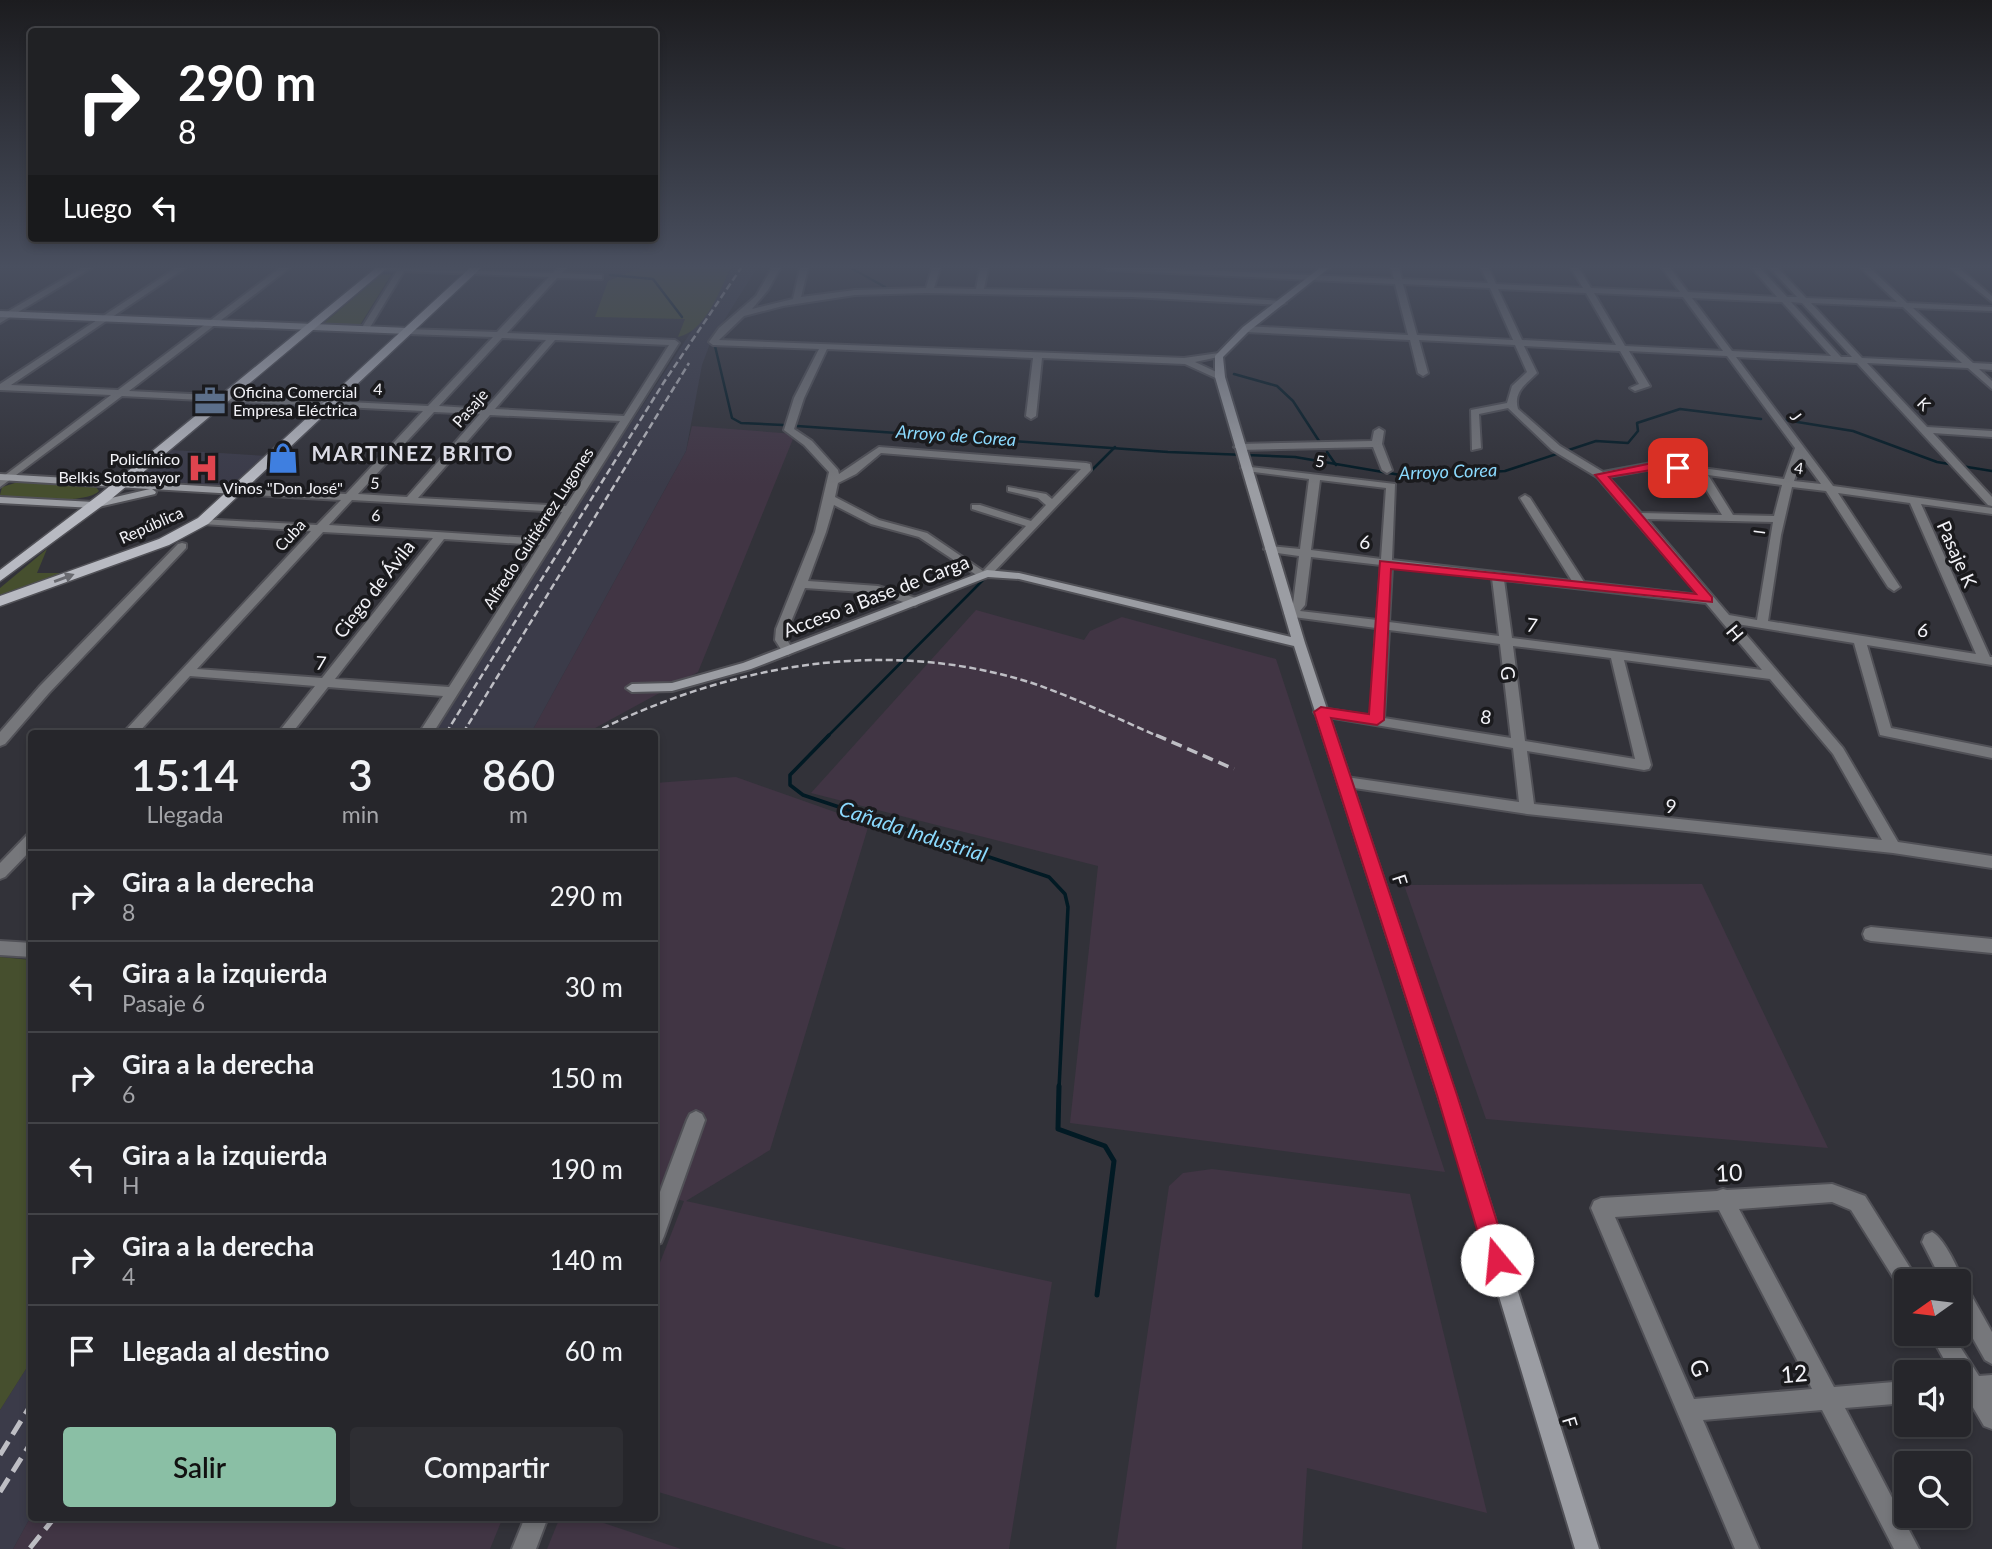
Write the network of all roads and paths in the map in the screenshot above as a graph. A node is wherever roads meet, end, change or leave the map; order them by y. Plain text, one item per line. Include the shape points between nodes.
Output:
1 (72, 340) edge
2 (190, 340) edge
3 (296, 340) edge
4 (398, 340) edge
5 (495, 340) edge
6 (550, 340) edge
7 (638, 340) edge
8 (714, 340) edge
9 (1235, 340) edge
10 (1414, 340) edge
11 (1448, 340) edge
12 (1520, 340) edge
13 (1618, 340) edge
14 (1720, 340) edge
15 (1821, 340) edge
16 (1842, 340) edge
17 (1944, 340) edge
18 (1521, 343) junction
19 (824, 347) junction
20 (1623, 348) junction
21 (1730, 354) junction
22 (1038, 356) junction
23 (1219, 356) junction
24 (1838, 359) junction
25 (1184, 361) junction
26 (1862, 361) junction
27 (1971, 366) junction
28 (1992, 368) edge
29 (1423, 373) dead end
30 (1220, 377) junction
31 (1992, 386) edge
32 (0, 388) edge
33 (1635, 388) dead end
34 (121, 393) junction
35 (225, 397) junction
36 (331, 402) junction
37 (1511, 405) junction
38 (433, 408) junction
39 (488, 411) junction
40 (1031, 416) dead end
41 (628, 419) junction
42 (1927, 430) junction
43 (1380, 431) dead end
44 (1992, 433) edge
45 (1377, 444) junction
46 (1238, 447) junction
47 (1476, 448) dead end
48 (1800, 448) junction
49 (1246, 468) junction
50 (1387, 470) dead end
51 (1700, 471) junction
52 (1601, 475) junction
53 (1315, 476) junction
54 (3, 480) edge
55 (833, 481) junction
56 (1786, 482) junction
57 (120, 484) junction
58 (181, 488) junction
59 (1012, 489) dead end
60 (1830, 489) junction
61 (236, 491) junction
62 (349, 497) junction
63 (1525, 498) dead end
64 (831, 499) junction
65 (0, 500) edge
66 (410, 500) junction
67 (1914, 500) junction
68 (1992, 503) edge
69 (1052, 504) junction
70 (94, 505) junction
71 (976, 507) dead end
72 (567, 509) junction
73 (1992, 511) edge
74 (1638, 516) junction
75 (1730, 518) junction
76 (1777, 519) junction
77 (203, 521) junction
78 (1032, 525) junction
79 (321, 527) junction
80 (441, 536) junction
81 (547, 542) junction
82 (182, 547) dead end
83 (1270, 549) junction
84 (1308, 555) junction
85 (1385, 564) junction
86 (984, 574) junction
87 (0, 578) edge
88 (1498, 578) junction
89 (801, 584) junction
90 (1581, 586) junction
91 (1894, 587) dead end
92 (6, 599) edge
93 (1707, 600) junction
94 (915, 602) junction
95 (0, 608) edge
96 (1290, 613) junction
97 (1723, 618) junction
98 (1762, 624) junction
99 (1381, 626) junction
100 (1859, 640) junction
101 (1504, 642) junction
102 (1299, 643) junction
103 (788, 651) junction
104 (1616, 655) junction
105 (1989, 661) edge
106 (187, 672) junction
107 (1770, 675) junction
108 (325, 683) junction
109 (632, 688) dead end
110 (452, 692) junction
111 (1321, 712) junction
112 (1377, 720) junction
113 (133, 730) edge
114 (287, 730) edge
115 (428, 730) edge
116 (0, 741) edge
117 (1517, 744) junction
118 (1992, 753) edge
119 (1346, 782) junction
120 (1527, 809) junction
121 (28, 843) edge
122 (1894, 847) junction
123 (1992, 862) edge
124 (0, 873) edge
125 (1871, 934) dead end
126 (1992, 946) edge
127 (0, 948) edge
128 (28, 950) edge
129 (696, 1119) dead end
130 (1723, 1198) junction
131 (1601, 1208) joint
132 (658, 1225) edge
133 (1932, 1242) dead end
134 (1899, 1269) edge
135 (1947, 1269) edge
136 (1971, 1315) edge
137 (1948, 1346) edge
138 (1992, 1353) edge
139 (1975, 1387) edge
140 (1894, 1393) edge
141 (1827, 1398) junction
142 (1687, 1410) junction
143 (1992, 1418) edge
144 (535, 1521) edge
145 (524, 1549) edge
146 (1587, 1549) edge
147 (1747, 1549) edge
148 (1907, 1549) edge

1 - 32 street
2 - 34 street
3 - 35 main road
4 - 36 main road, República
5 - 38 street, Cuba
6 - 39 street, Pasaje
7 - 41 street, Alfredo Guitiérrez Lugones via 675,343
8 - 19 street
9 - 23 street
10 - 29 street
11 - 18 street
12 - 18 street
13 - 20 street
14 - 21 street, J
15 - 24 street
16 - 26 street, K
17 - 27 street
18 - 20 street
18 - 37 street via 1532,373 1517,386
19 - 22 street
19 - 55 street via 789,430 834,472
20 - 21 street
20 - 33 street via 1646,386
21 - 24 street
21 - 48 street, J
22 - 25 street
22 - 40 street
23 - 25 street
23 - 30 street, F
24 - 26 street
25 - 30 street
26 - 27 street
26 - 42 street, K
27 - 28 street
27 - 31 street
30 - 46 street, F
32 - 34 street, 4
34 - 35 street, 4
34 - 54 street
35 - 36 street, 4
35 - 57 main road
36 - 38 street, 4
36 - 61 main road, República
37 - 47 street via 1474,412
37 - 52 street, H via 1556,448
38 - 39 street, 4
38 - 62 street, Cuba
39 - 41 street, 4
39 - 66 street, Pasaje
41 - 72 street, Alfredo Guitiérrez Lugones
42 - 44 street
42 - 68 street, K
43 - 45 street
45 - 46 street
45 - 50 street
46 - 49 street, F
48 - 56 street, I
48 - 60 street, J
49 - 53 street, 5
49 - 83 street, F
51 - 52 street, 4 via 1657,465
51 - 56 street, 4
51 - 75 street
52 - 74 street, H
53 - 84 street
53 - 85 street, 5 via 1391,486
54 - 57 street, 5
55 - 64 street
55 - 69 street via 879,450 1086,466
56 - 60 street, 4
56 - 76 street, I
57 - 58 street, 5
57 - 70 main road
58 - 61 street, 5
58 - 70 street, 5
59 - 69 street via 1042,496
60 - 67 street, 4
60 - 91 street, J
61 - 62 street, 5
61 - 77 main road, República
62 - 66 street, 5
62 - 79 street, Cuba
63 - 90 street
64 - 86 street via 875,522 923,535
64 - 89 street
65 - 70 street, 5
66 - 72 street, 5
67 - 73 street, 4
67 - 105 street, Pasaje K
69 - 78 street
70 - 87 main road
71 - 78 street
72 - 81 street, Alfredo Guitiérrez Lugones
74 - 75 street
74 - 93 street, H
75 - 76 street
76 - 98 street, I
77 - 79 street, 6
92 -> 77 main road, República via 164,542
78 - 86 street
79 - 80 street, 6
79 - 106 street, Cuba
80 - 81 street, 6
80 - 108 street, Ciego de Ávila
81 - 110 street, Alfredo Guitiérrez Lugones
82 - 116 street, República
83 - 84 street, 6
83 - 96 street, F
84 - 85 street, 6
84 - 96 street via 1299,606
85 - 88 street, 6
85 - 99 street
86 - 94 street, Acceso a Base de Carga
86 - 102 street, Acceso a Base de Carga via 1019,576
88 - 90 street, 6
88 - 101 street, G
89 - 94 street via 878,590
89 - 103 street via 782,629 781,640
90 - 93 street, 6
92 - 95 main road
93 - 97 street, H
94 - 103 street, Acceso a Base de Carga
96 - 99 street, 7
96 - 102 street, F
97 - 98 street, 6
97 - 107 street, H
98 - 100 street, 6
99 - 101 street, 7
99 - 112 street
100 - 105 street, 6
100 - 118 street via 1885,732
101 - 104 street, 7
101 - 117 street, G
102 - 111 street, F
103 - 109 street, Acceso a Base de Carga via 672,687
104 - 107 street, 7
104 - 117 street, 8 via 1644,765
106 - 108 street, 7
106 - 113 street, Cuba
107 - 122 street, H via 1838,751
108 - 110 street, 7
108 - 114 street, Ciego de Ávila
110 - 115 street, Alfredo Guitiérrez Lugones
111 - 112 street, 8
111 - 119 street, F
112 - 117 street, 8
117 - 120 street, G
119 - 120 street, 9
119 - 146 street, F
120 - 122 street, 9
121 - 124 street
122 - 123 street, 9
125 - 126 street
127 - 128 street
129 - 132 street
130 - 131 street, 10
130 - 134 street, 10 via 1832,1193 1858,1203
130 - 141 street
131 - 142 street, G
133 - 135 street
136 - 138 street
137 - 139 street
139 - 143 street
140 - 141 street, 12
141 - 142 street, 12
141 - 148 street
142 - 147 street, G
144 - 145 street

